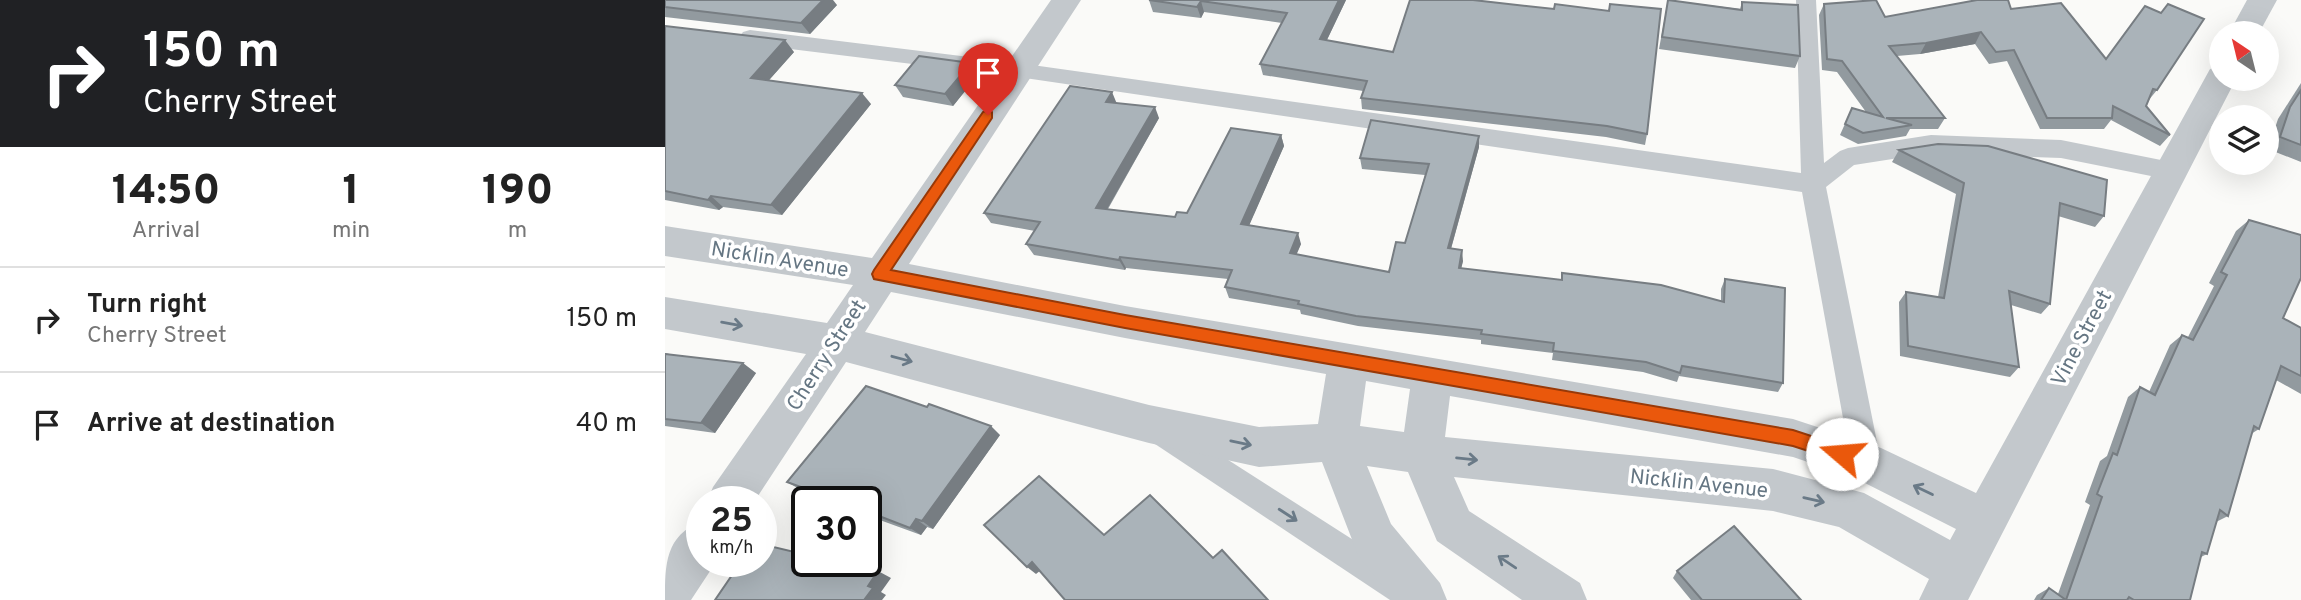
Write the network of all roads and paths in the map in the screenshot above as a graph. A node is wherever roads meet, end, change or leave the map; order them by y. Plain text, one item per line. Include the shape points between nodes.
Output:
1 (1066, 0) edge
2 (1807, 0) edge
3 (2262, 0) edge
4 (2251, 21) edge
5 (733, 34) edge
6 (1019, 70) junction
7 (2214, 91) edge
8 (2171, 171) junction
9 (1813, 184) junction
10 (665, 241) edge
11 (879, 274) junction
12 (665, 313) edge
13 (836, 342) junction
14 (1349, 360) junction
15 (1432, 375) junction
16 (1149, 424) junction
17 (1336, 442) junction
18 (1422, 454) junction
19 (1866, 462) junction
20 (740, 486) edge
21 (1984, 520) junction
22 (686, 567) edge
23 (1950, 585) edge
24 (665, 598) edge
25 (1421, 600) edge
26 (1563, 600) edge

1 - 6 street, Cherry Street
2 - 9 lane
3 - 4 street
5 - 6 lane
6 - 9 lane
6 - 11 street, Cherry Street
7 - 8 street, Vine Street
8 - 9 lane via 2061,149 1931,144 1848,157
8 - 21 street, Vine Street
9 - 19 lane
10 - 11 street, Nicklin Avenue
11 - 13 street, Cherry Street
11 - 14 street, Nicklin Avenue
12 -> 13 street, Nicklin Avenue
13 -> 16 street, Nicklin Avenue
13 - 20 street, Cherry Street
14 - 15 street, Nicklin Avenue
14 - 17 street
15 - 18 street
15 - 19 street, Nicklin Avenue via 1793,438
16 -> 17 street, Nicklin Avenue via 1259,447
16 -> 25 lane
17 - 18 street, Nicklin Avenue
17 - 25 street via 1374,539
18 -> 23 street, Nicklin Avenue via 1773,490 1848,508
26 -> 18 street via 1453,526
21 -> 19 street, Nicklin Avenue
21 - 23 street, Vine Street
22 - 24 street

